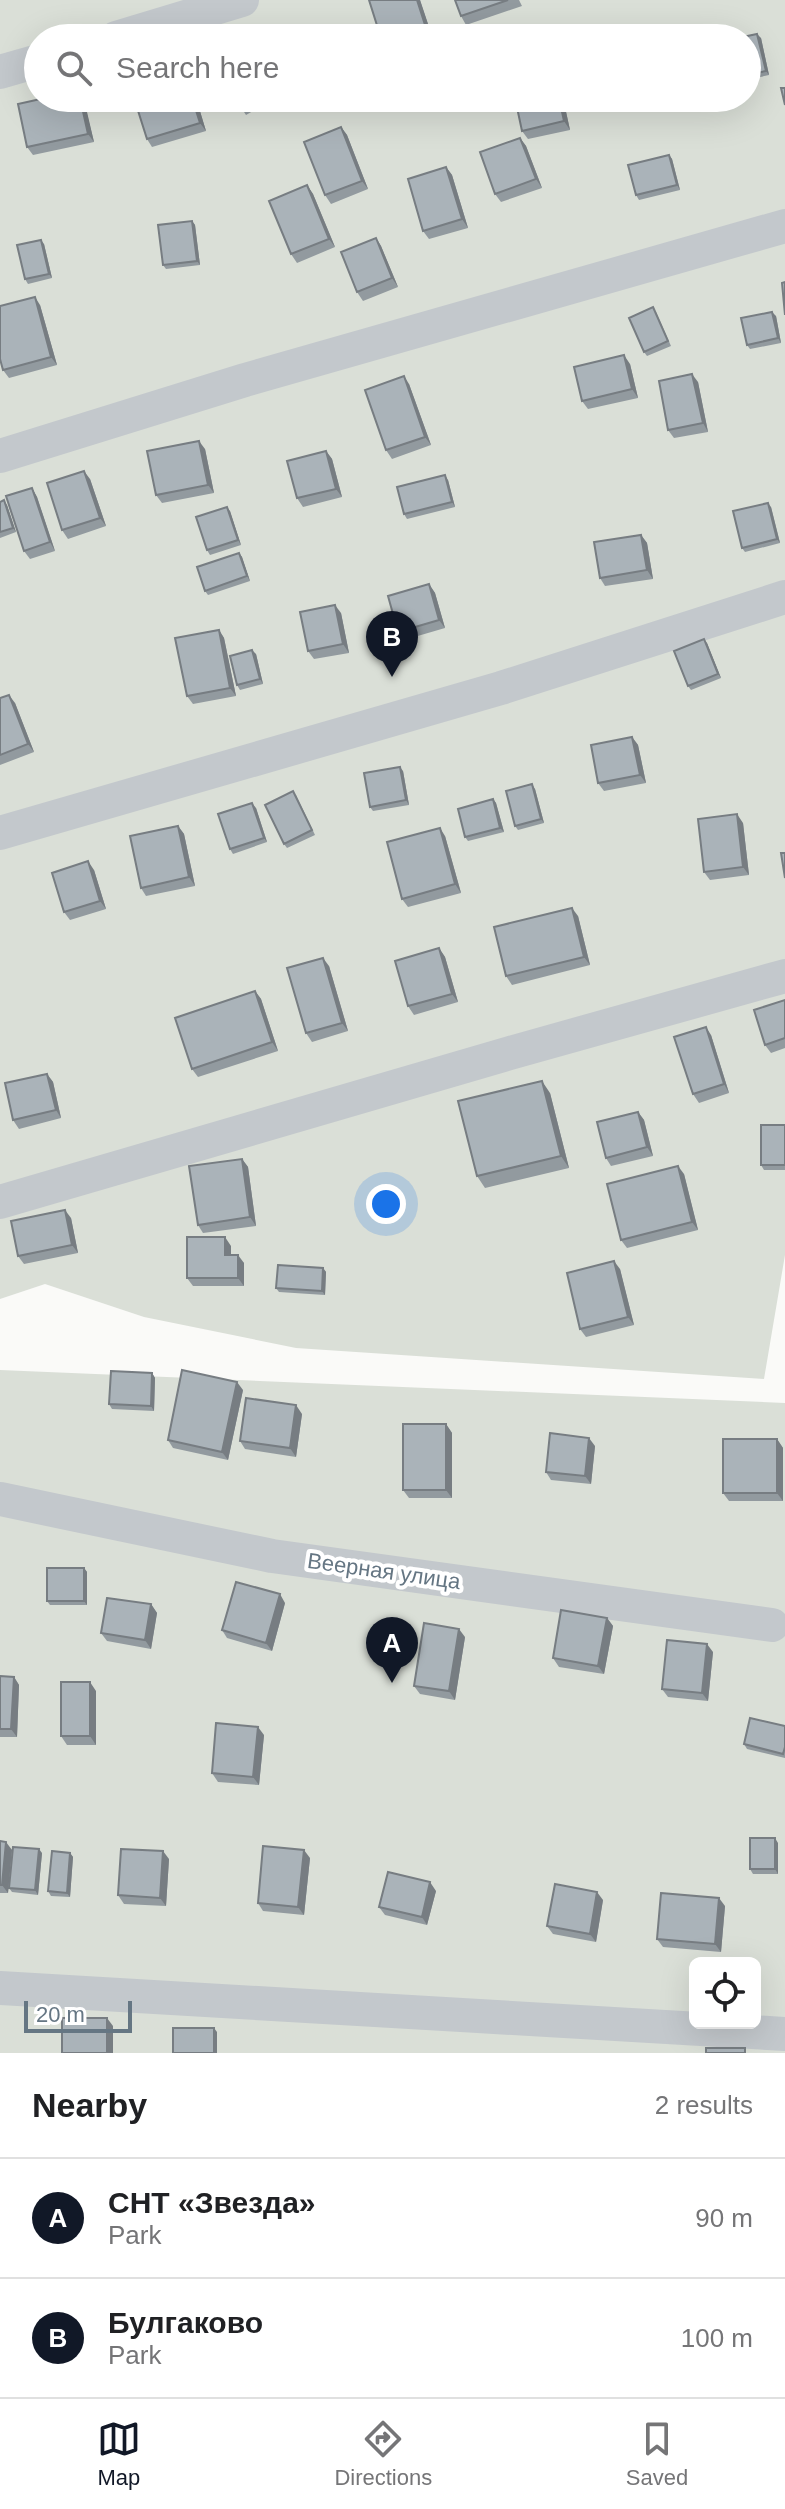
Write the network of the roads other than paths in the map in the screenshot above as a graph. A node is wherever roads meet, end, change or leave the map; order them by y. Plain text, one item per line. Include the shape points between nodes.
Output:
1 (242, 0) edge
2 (162, 24) edge
3 (24, 65) edge
4 (0, 72) edge
5 (785, 226) edge
6 (0, 456) edge
7 (785, 597) edge
8 (0, 833) edge
9 (785, 976) edge
10 (0, 1202) edge
11 (0, 1499) edge
12 (772, 1625) dead end
13 (0, 1988) edge
14 (785, 2034) edge

1 - 2 lane
3 - 4 lane
5 - 6 lane via 245,380
7 - 8 lane via 501,688
9 - 10 lane
11 - 12 lane, Веерная улица via 272,1556
13 - 14 lane

